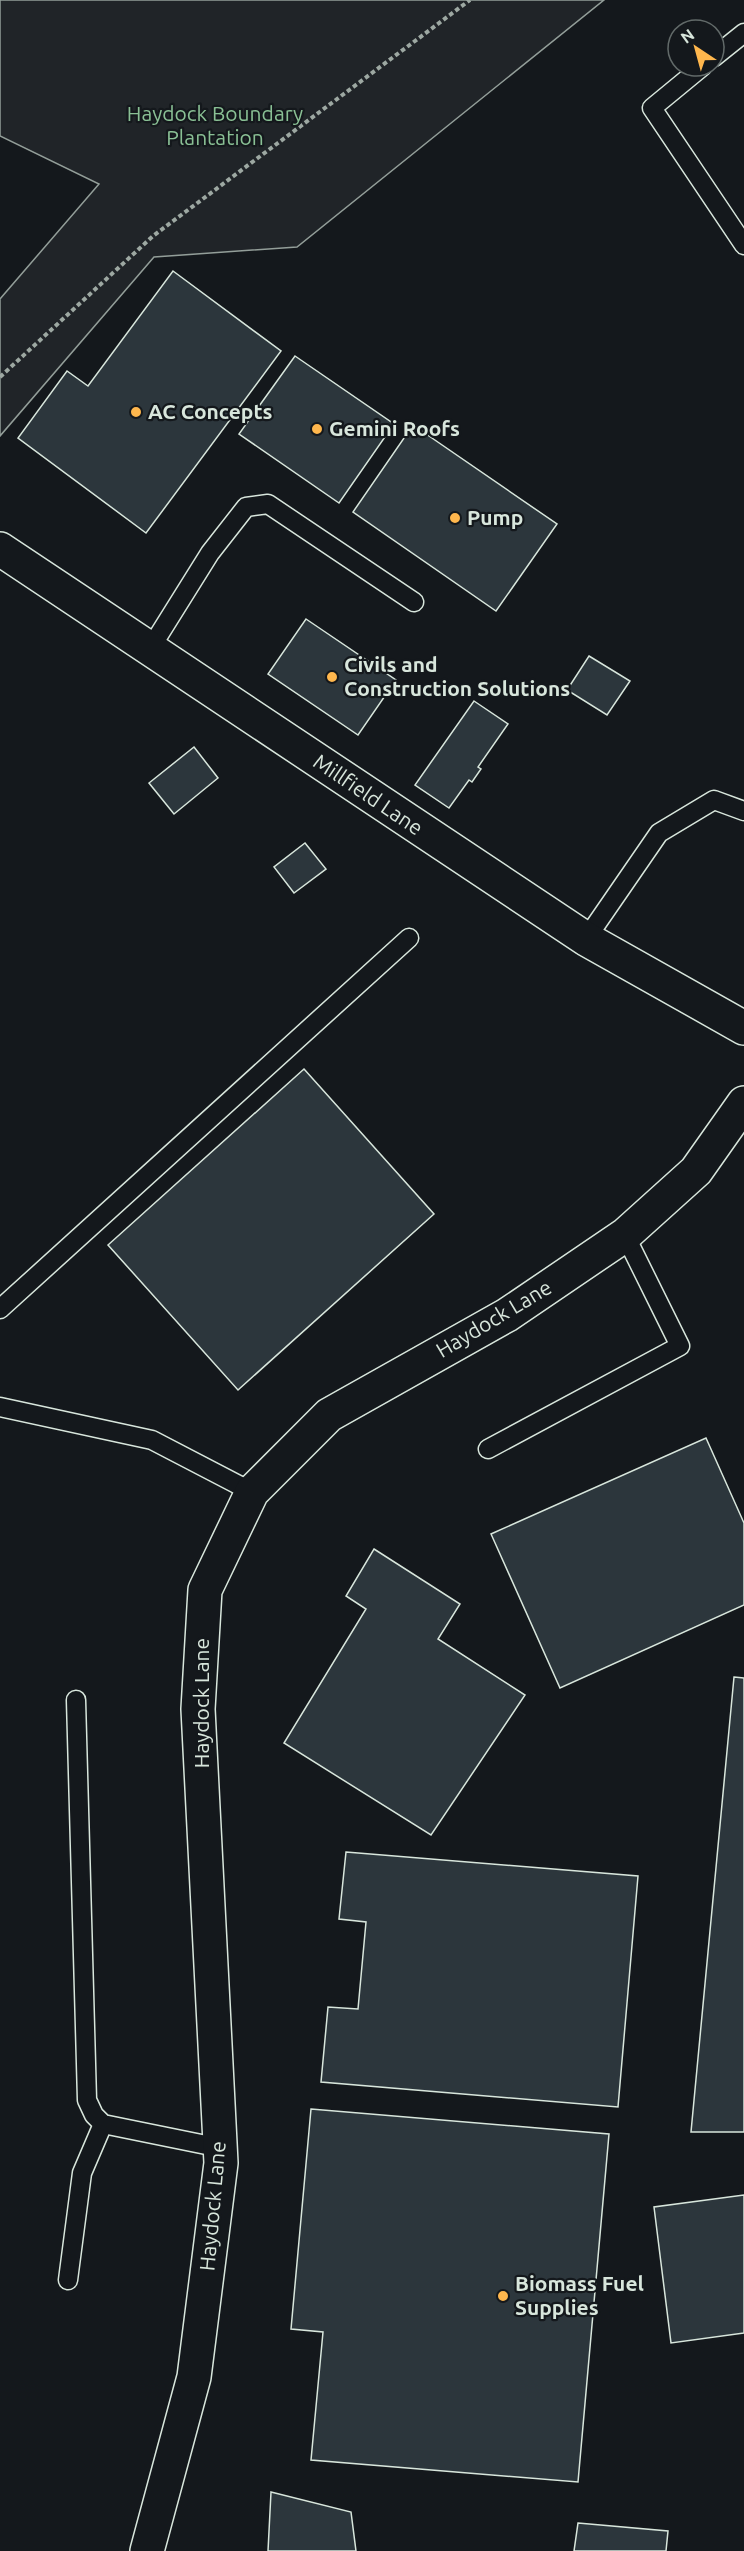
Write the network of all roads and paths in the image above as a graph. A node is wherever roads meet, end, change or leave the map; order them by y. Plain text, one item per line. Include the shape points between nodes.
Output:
1 (470, 0) edge
2 (744, 33) edge
3 (726, 47) edge
4 (688, 78) edge
5 (744, 245) edge
6 (0, 377) edge
7 (0, 549) edge
8 (414, 602) dead end
9 (150, 649) junction
10 (744, 811) edge
11 (408, 938) dead end
12 (586, 939) junction
13 (744, 1028) edge
14 (744, 1103) edge
15 (626, 1235) junction
16 (0, 1309) edge
17 (0, 1407) edge
18 (488, 1449) dead end
19 (252, 1492) junction
20 (76, 1700) dead end
21 (103, 2124) junction
22 (221, 2148) junction
23 (68, 2280) dead end
24 (147, 2551) edge

1 - 6 path via 153,236
2 - 3 lane
4 - 5 lane via 652,108
7 - 9 street, Millfield Lane
8 - 9 lane via 268,504 246,507 210,553
9 - 12 street, Millfield Lane
10 - 12 lane via 714,800 659,833
11 - 16 lane
12 - 13 street, Millfield Lane
14 - 15 street, Haydock Lane via 696,1171
15 - 18 lane via 680,1346
15 - 19 street, Haydock Lane via 507,1315 329,1415
17 - 19 lane via 152,1440
19 - 22 street, Haydock Lane via 205,1590 198,1709
20 - 21 lane via 85,2083 87,2100
21 - 22 lane
21 - 23 lane via 82,2173
22 - 24 street, Haydock Lane via 195,2377

